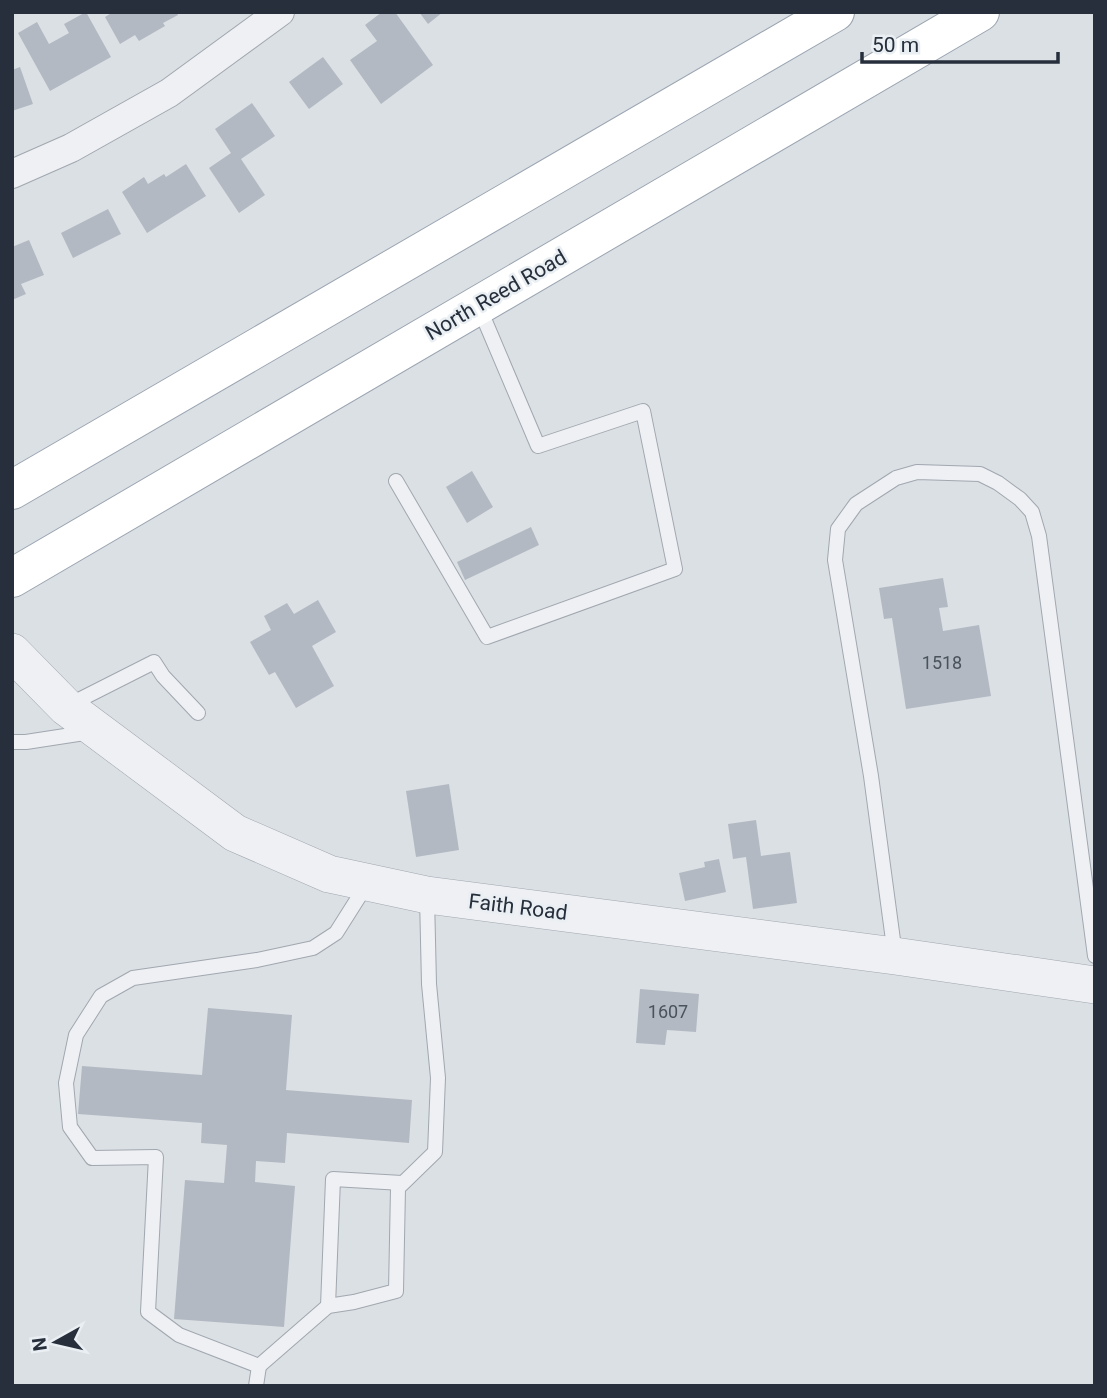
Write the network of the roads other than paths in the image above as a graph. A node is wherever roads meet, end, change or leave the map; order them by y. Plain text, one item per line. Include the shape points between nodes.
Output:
1 (280, 12) edge
2 (835, 12) edge
3 (980, 12) edge
4 (12, 174) edge
5 (478, 305) junction
6 (396, 481) dead end
7 (12, 490) edge
8 (12, 578) edge
9 (12, 652) edge
10 (66, 707) junction
11 (198, 713) dead end
12 (96, 731) junction
13 (12, 742) edge
14 (368, 883) junction
15 (427, 895) junction
16 (895, 956) junction
17 (1095, 956) edge
18 (1095, 985) edge
19 (402, 1183) junction
20 (328, 1306) junction
21 (259, 1366) junction
22 (256, 1386) edge

1 - 4 street via 169,93 71,148
2 - 7 main road
3 - 5 main road, North Reed Road
5 - 6 lane via 538,446 643,411 675,569 487,637
5 - 8 main road, North Reed Road
9 - 10 street, Faith Road
10 - 11 lane via 154,662
10 - 12 street, Faith Road
12 - 13 lane
12 - 14 street, Faith Road via 235,833 329,874
14 - 15 street, Faith Road
14 - 21 lane via 336,933 313,948 133,978 101,996 76,1035 66,1083 70,1127 92,1158 156,1157 148,1312 179,1335
15 - 16 street, Faith Road
15 - 19 lane via 438,1078 435,1152
16 - 17 lane via 835,560 838,529 856,503 896,478 952,471 980,474 1032,512 1039,536
16 - 18 street, Faith Road
19 - 20 lane via 398,1188 396,1290
19 - 20 lane via 333,1179
20 - 21 lane
21 - 22 lane

